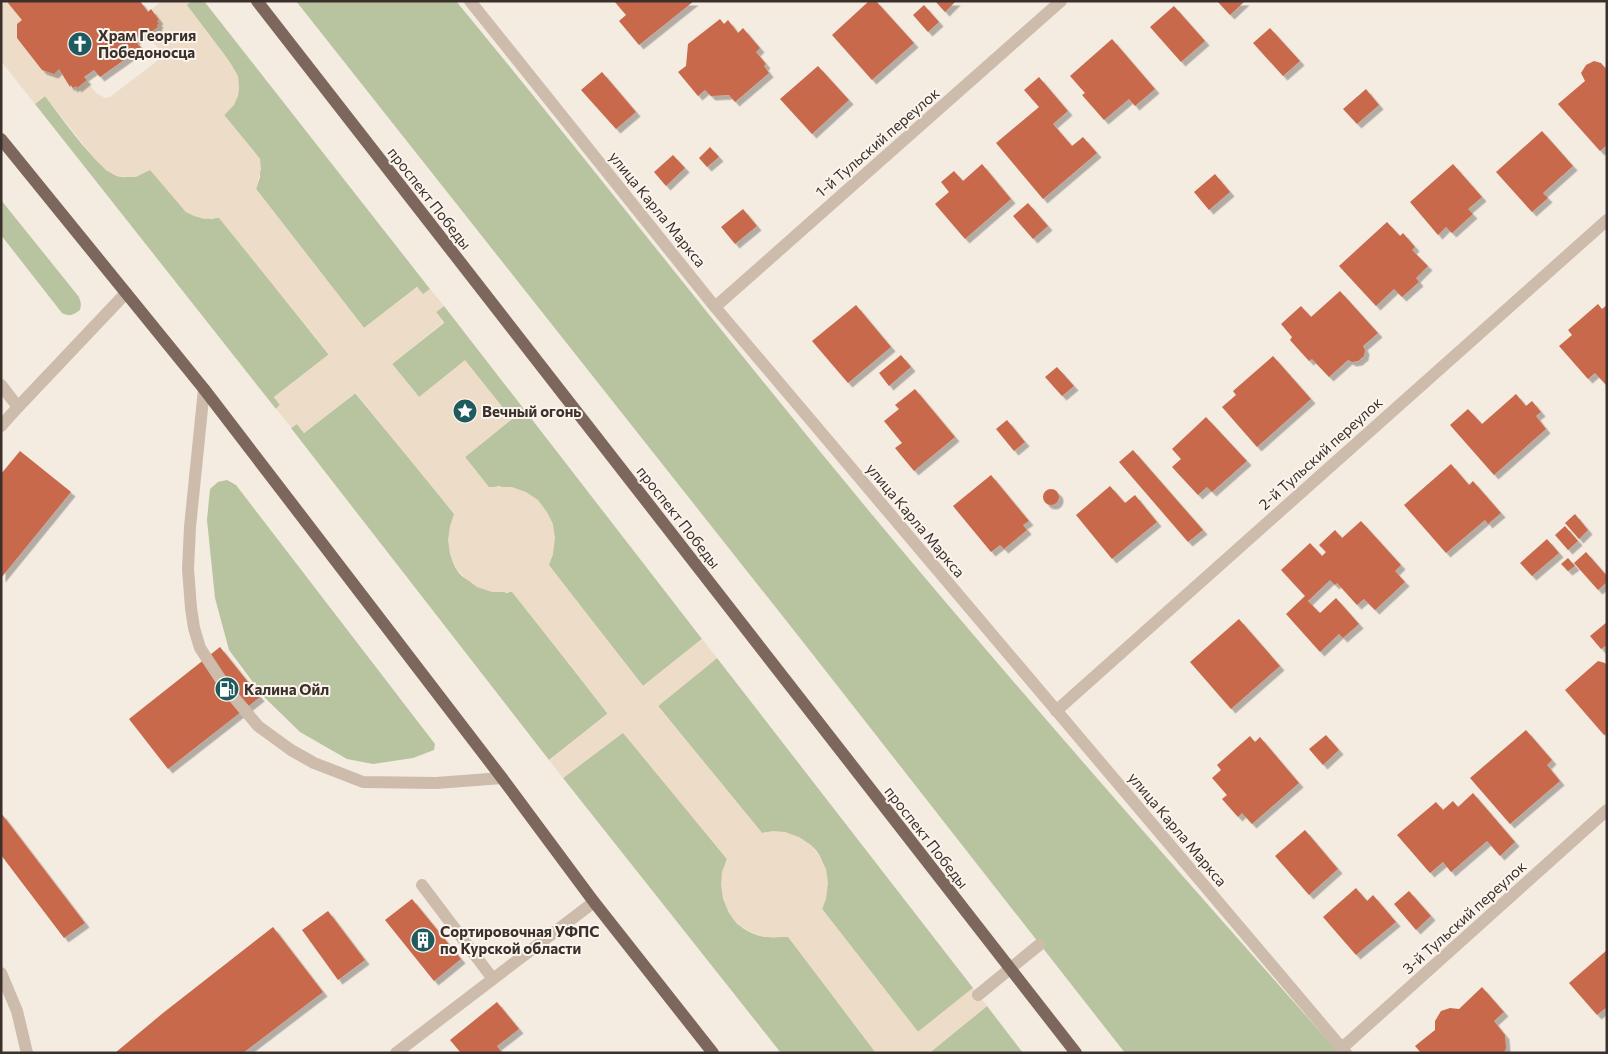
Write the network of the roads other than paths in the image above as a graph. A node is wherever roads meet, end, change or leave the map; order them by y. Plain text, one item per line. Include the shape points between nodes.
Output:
1 (256, 1) edge
2 (470, 1) edge
3 (1061, 1) edge
4 (1, 138) edge
5 (1607, 220) edge
6 (126, 293) junction
7 (715, 307) junction
8 (1, 385) edge
9 (204, 389) junction
10 (18, 407) junction
11 (1, 426) edge
12 (1056, 710) junction
13 (502, 778) junction
14 (1607, 810) edge
15 (422, 885) dead end
16 (594, 902) junction
17 (1040, 945) dead end
18 (1009, 969) junction
19 (1, 972) edge
20 (493, 979) junction
21 (978, 995) dead end
22 (1344, 1050) edge
23 (27, 1053) edge
24 (396, 1053) edge
25 (713, 1053) edge
26 (1076, 1053) edge

1 - 18 main road, проспект Победы
2 - 7 street, улица Карла Маркса
3 - 7 street, 1-й Тульский переулок
4 - 6 main road
5 - 12 street, 2-й Тульский переулок
6 - 9 main road
6 - 10 street
7 - 12 street, улица Карла Маркса
8 - 10 street
9 - 13 main road
9 - 13 street via 188,569 194,628 200,648 226,689 258,726 291,750 314,764 364,782 436,783
10 - 11 street
12 - 22 street, улица Карла Маркса
13 - 16 main road
14 - 22 street, 3-й Тульский переулок
15 - 20 street
16 - 20 street
16 - 25 main road
17 - 18 street
18 - 21 street
18 - 26 main road, проспект Победы
19 - 23 street via 17,1011
20 - 24 street

